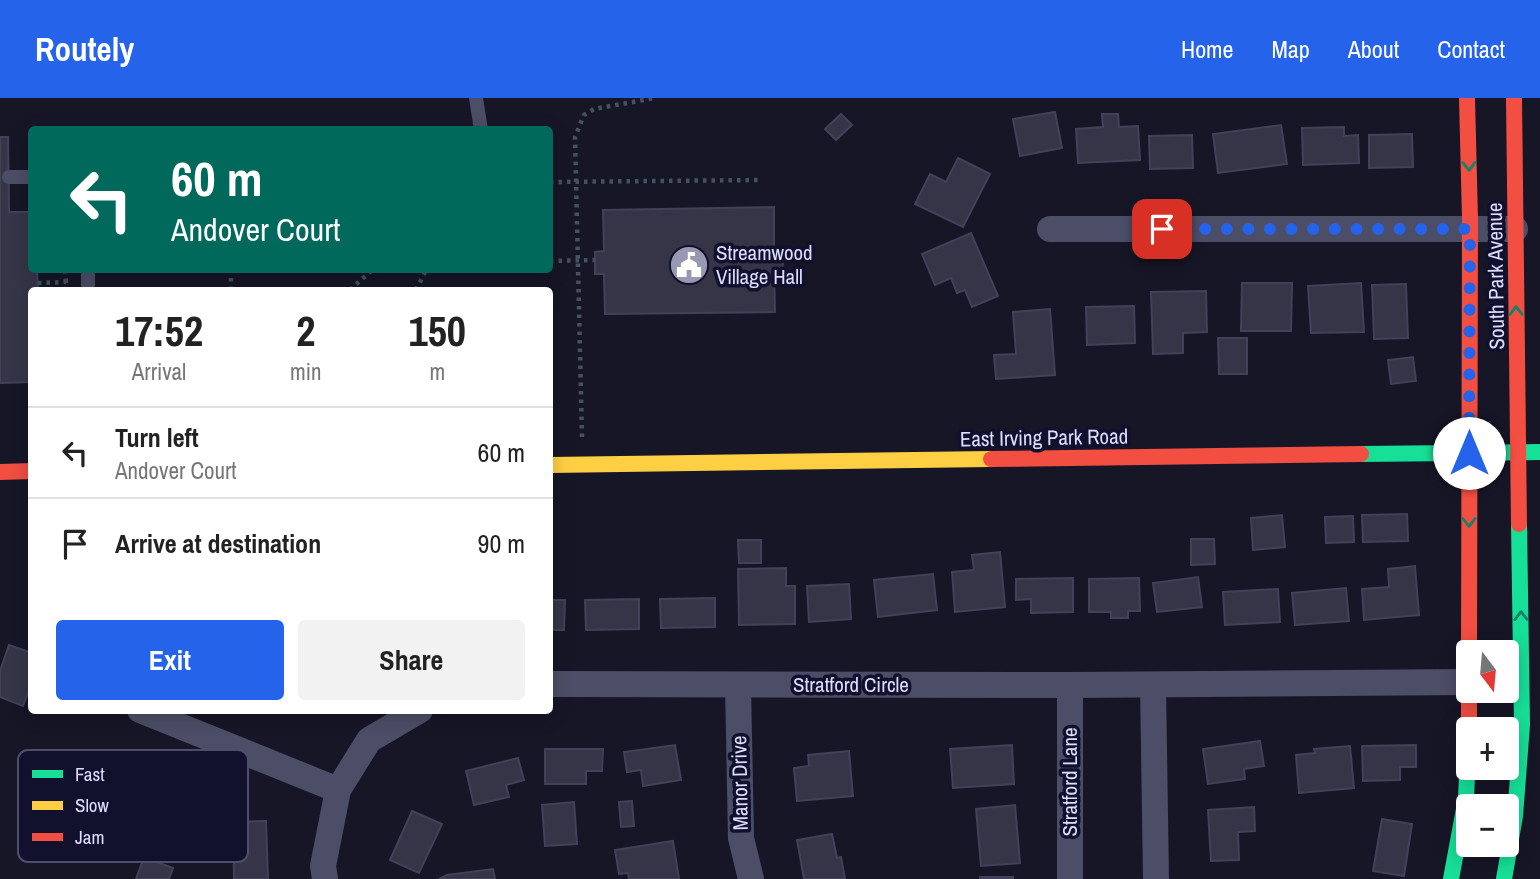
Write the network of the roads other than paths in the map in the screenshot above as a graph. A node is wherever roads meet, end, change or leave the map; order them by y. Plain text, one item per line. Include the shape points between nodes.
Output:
1 (476, 98) edge
2 (1467, 98) edge
3 (1514, 98) edge
4 (480, 126) edge
5 (9, 177) dead end
6 (28, 177) edge
7 (1520, 221) junction
8 (1470, 224) junction
9 (1050, 229) dead end
10 (1540, 452) edge
11 (1469, 453) junction
12 (1519, 453) junction
13 (553, 465) edge
14 (0, 471) edge
15 (28, 471) edge
16 (1469, 640) edge
17 (1515, 640) edge
18 (1456, 682) edge
19 (553, 684) edge
20 (738, 685) junction
21 (1070, 685) junction
22 (1153, 685) junction
23 (1516, 704) edge
24 (150, 714) edge
25 (414, 714) edge
26 (239, 750) edge
27 (248, 754) edge
28 (1467, 780) edge
29 (338, 790) junction
30 (325, 879) edge
31 (751, 879) edge
32 (1070, 879) edge
33 (1156, 879) edge
34 (1451, 879) edge
35 (1504, 879) edge

1 - 4 lane
2 -> 8 street, South Park Avenue
3 - 7 street, South Park Avenue
5 - 6 lane
7 - 8 street
12 -> 7 street, South Park Avenue via 1523,361
8 - 9 street
8 - 11 street, South Park Avenue
10 - 12 street, East Irving Park Road
11 - 12 street, East Irving Park Road
11 - 13 street, East Irving Park Road
11 -> 16 street, South Park Avenue
17 -> 12 street, South Park Avenue
14 - 15 street
18 - 22 street, Stratford Circle
19 - 20 street, Stratford Circle
20 - 21 street, Stratford Circle
20 - 31 street, Manor Drive via 741,838
21 - 22 street, Stratford Circle
21 - 32 street, Stratford Lane
22 - 33 street
23 - 35 street, South Park Avenue via 1521,755
24 - 26 street
25 - 29 street via 369,740
27 - 29 street
28 - 34 street
29 - 30 street via 323,866

